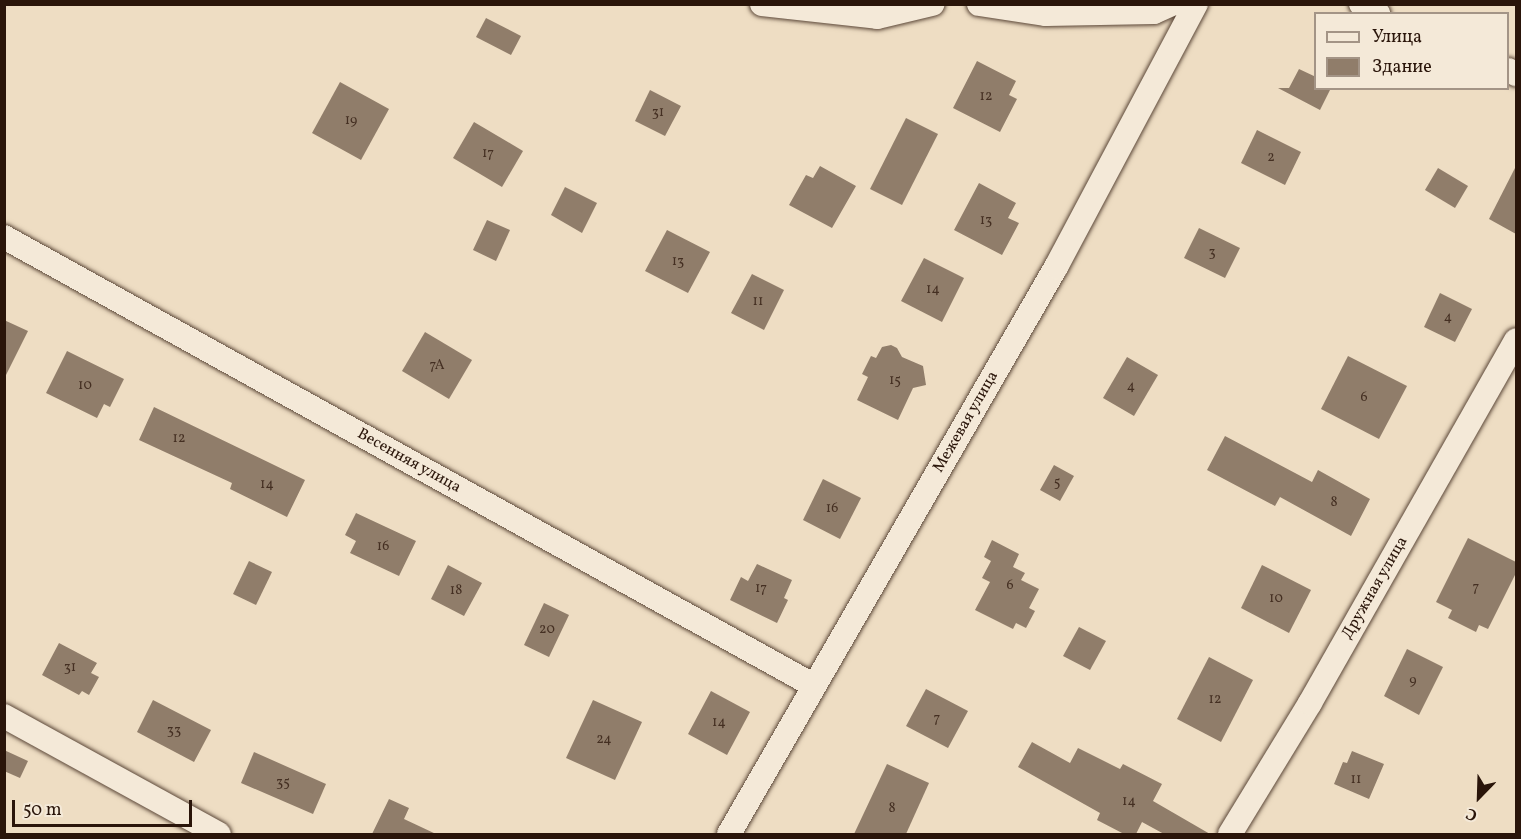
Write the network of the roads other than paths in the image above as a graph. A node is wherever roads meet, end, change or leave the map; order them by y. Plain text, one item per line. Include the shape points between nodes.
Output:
1 (762, 4) edge
2 (932, 4) edge
3 (979, 4) edge
4 (1172, 4) edge
5 (1196, 4) edge
6 (1361, 4) edge
7 (1375, 12) edge
8 (4, 237) edge
9 (1516, 340) edge
10 (813, 685) junction
11 (4, 717) edge
12 (219, 834) edge
13 (729, 834) edge
14 (1230, 834) edge

1 - 2 street via 877,17
3 - 4 street via 1046,14 1154,12
5 - 10 street, Межевая улица via 1056,267
6 - 7 street
8 - 10 street, Весенняя улица
9 - 14 street, Дружная улица via 1316,693
10 - 13 street, Межевая улица
11 - 12 street

